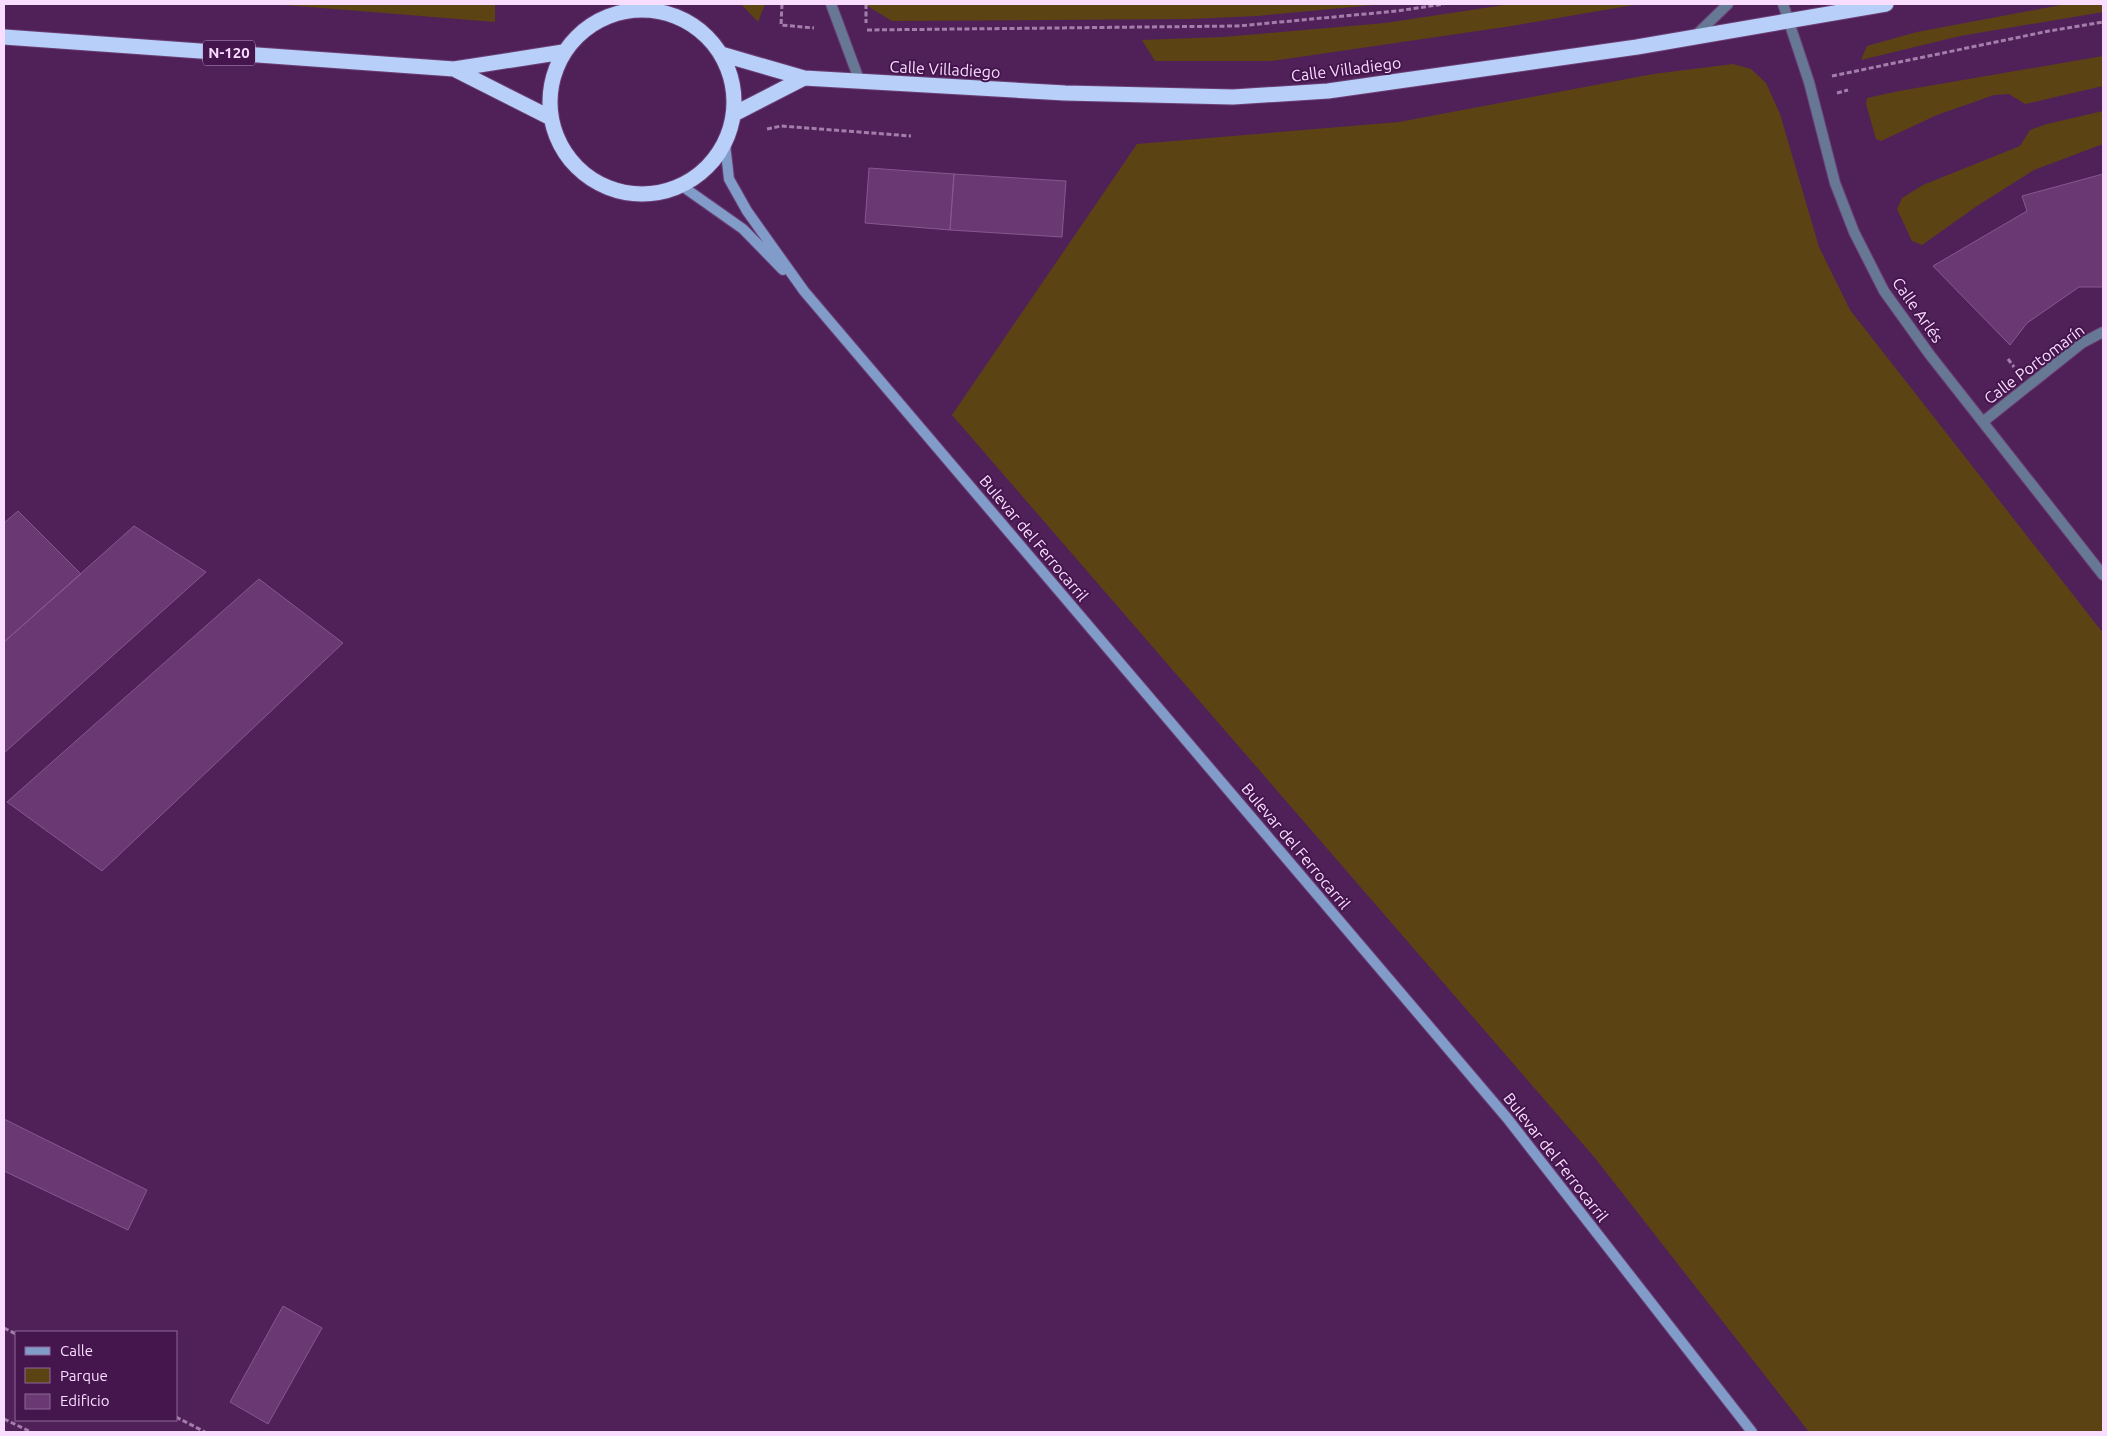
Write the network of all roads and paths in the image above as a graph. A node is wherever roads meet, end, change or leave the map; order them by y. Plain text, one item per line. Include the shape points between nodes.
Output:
1 (831, 4) edge
2 (866, 4) edge
3 (1444, 4) edge
4 (1728, 4) edge
5 (1783, 4) edge
6 (1886, 4) edge
7 (1789, 20) junction
8 (2103, 22) edge
9 (866, 30) dead end
10 (881, 30) dead end
11 (1695, 36) junction
12 (4, 37) edge
13 (563, 52) junction
14 (722, 54) junction
15 (454, 69) junction
16 (804, 78) junction
17 (860, 82) junction
18 (1809, 82) junction
19 (734, 114) junction
20 (551, 118) junction
21 (725, 144) junction
22 (682, 186) junction
23 (804, 290) junction
24 (2103, 332) edge
25 (1984, 421) junction
26 (2103, 575) edge
27 (178, 1418) edge
28 (4, 1419) edge
29 (31, 1432) edge
30 (205, 1432) edge
31 (1752, 1432) edge

1 - 17 street
2 - 9 path
3 - 10 path via 1238,26
4 - 11 street
5 - 7 street, Calle Arlés
6 - 7 highway, Calle Villadiego
7 - 11 highway, Calle Villadiego
7 - 18 street, Calle Arlés
8 - 18 path via 2049,30
11 - 17 highway, Calle Villadiego via 1328,92 1233,97 1065,93
12 - 15 highway, N-120
13 - 14 highway via 584,29 612,14 642,9 673,15 700,30
13 - 15 highway, N-120
13 - 20 highway via 552,80
14 - 16 highway, Calle Villadiego
14 - 19 highway via 733,83
15 - 20 highway, N-120
16 - 17 highway, Calle Villadiego
16 - 19 highway
18 - 25 street, Calle Arlés via 1835,183 1854,232 1884,291 1930,355
19 - 21 highway
20 - 22 highway via 556,138 572,164 595,182 623,193 653,194
21 - 22 highway via 706,169
21 - 23 main road, Bulevar del Ferrocarril via 729,179 747,211
22 - 23 main road, Bulevar del Ferrocarril via 743,229
23 - 31 main road, Bulevar del Ferrocarril via 1507,1118
24 - 25 street, Calle Portomarín via 2082,344
25 - 26 street, Calle Arlés
27 - 30 path
28 - 29 path

